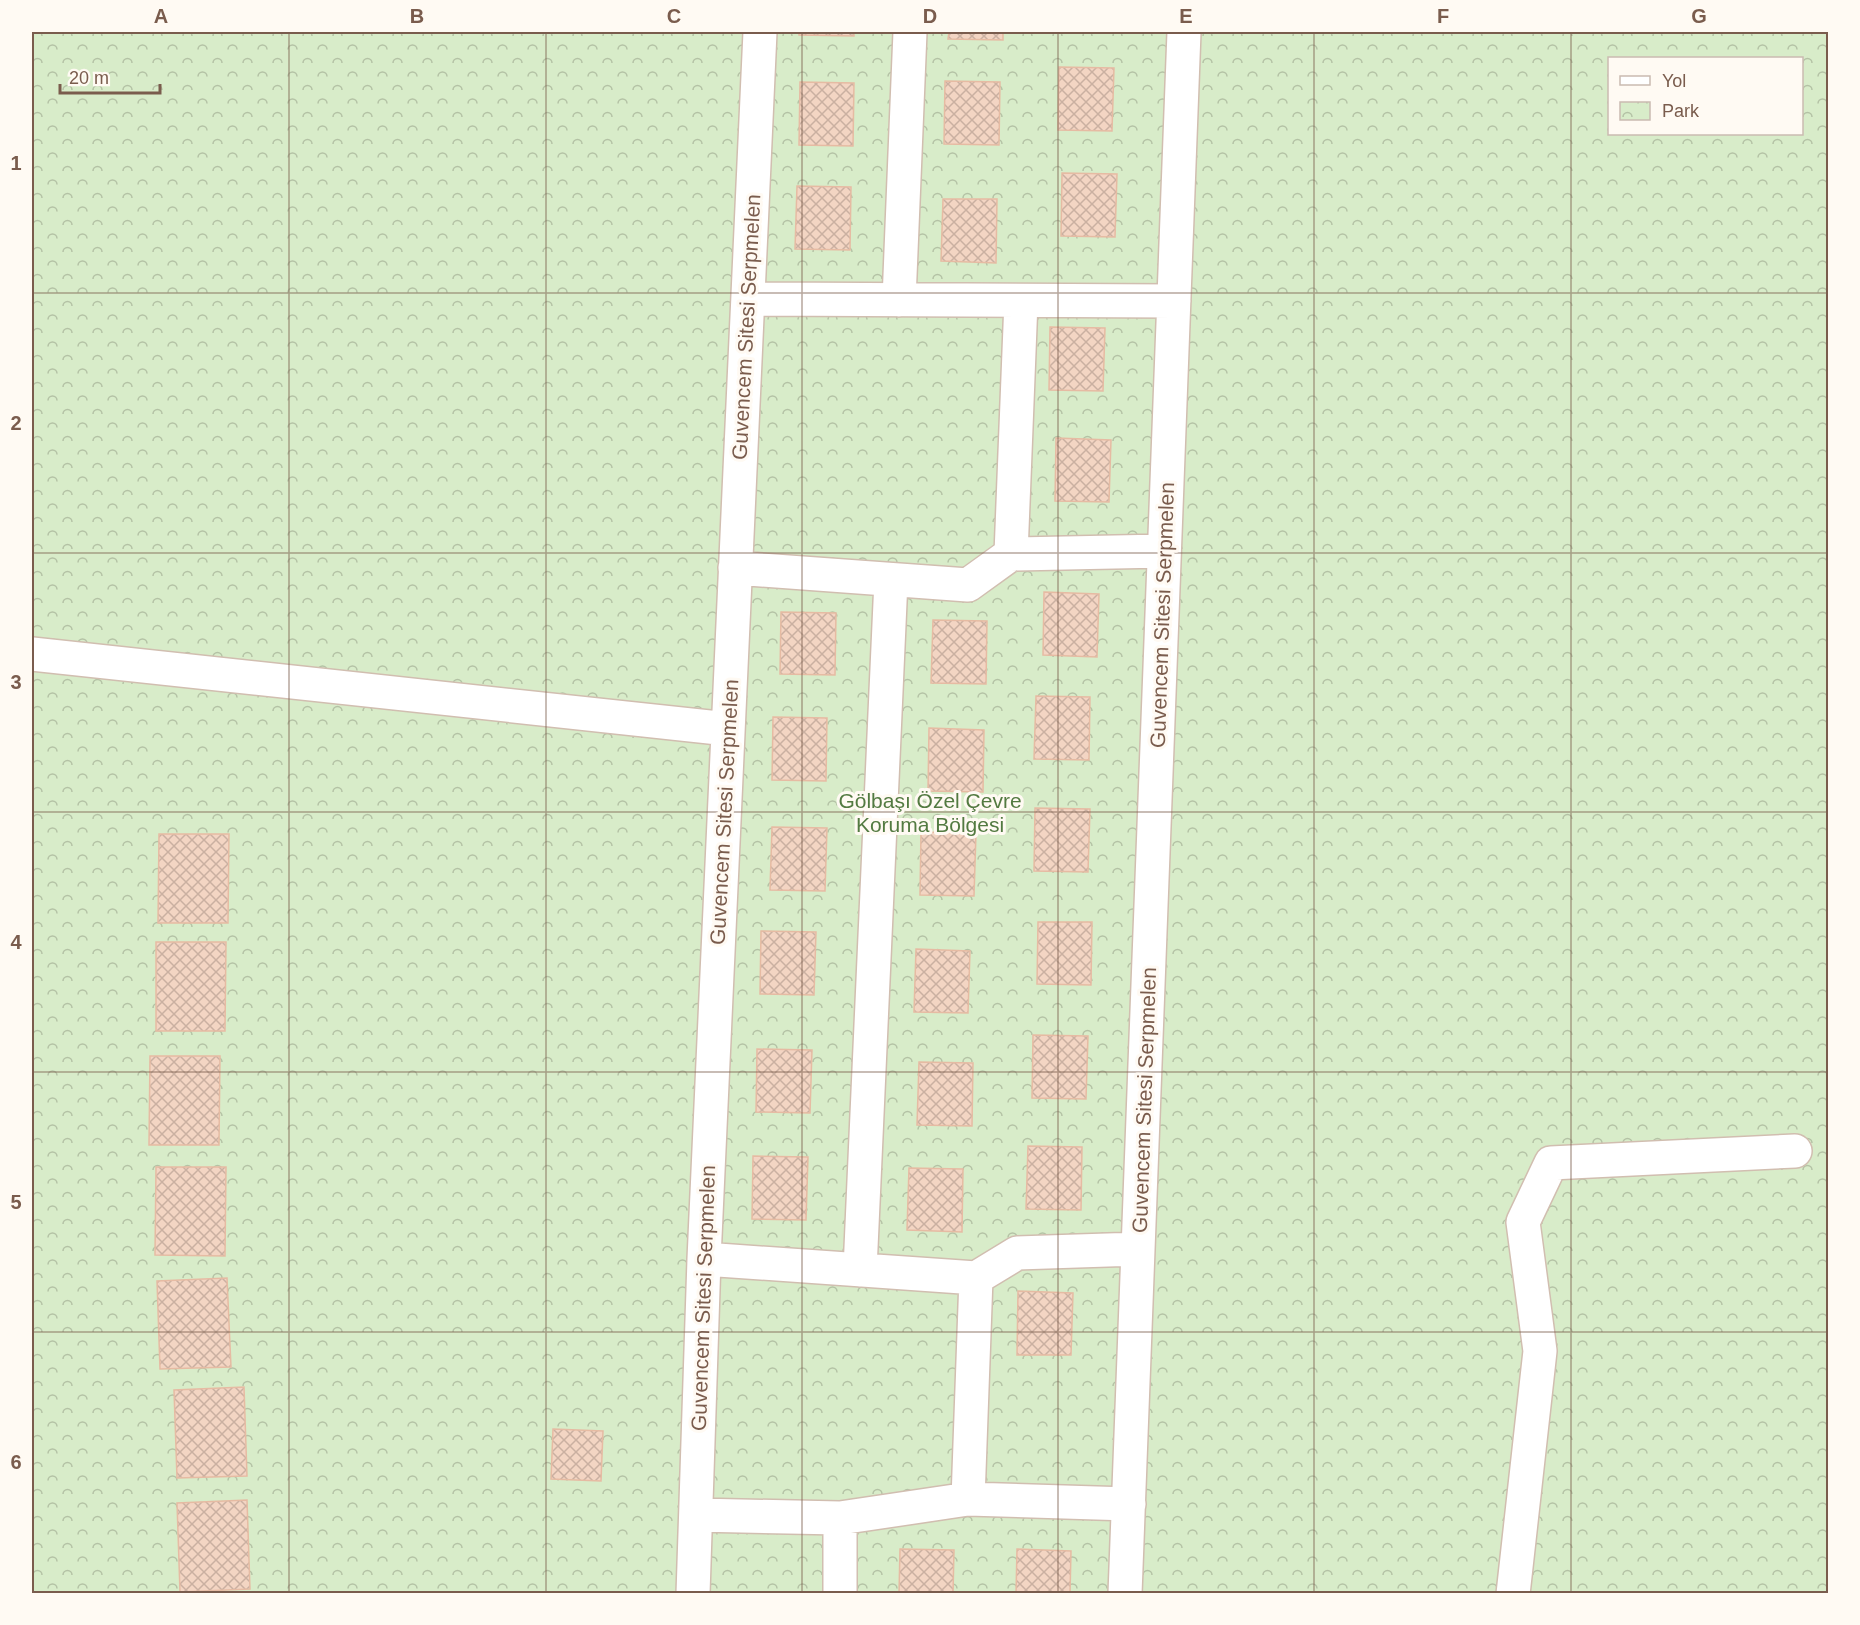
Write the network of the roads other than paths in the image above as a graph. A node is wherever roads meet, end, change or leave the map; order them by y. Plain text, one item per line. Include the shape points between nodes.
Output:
1 (760, 32) edge
2 (910, 32) edge
3 (1184, 32) edge
4 (748, 299) junction
5 (899, 300) junction
6 (1021, 301) junction
7 (1174, 302) junction
8 (1164, 551) junction
9 (1011, 554) junction
10 (735, 568) junction
11 (891, 580) junction
12 (32, 654) edge
13 (728, 729) junction
14 (1795, 1151) dead end
15 (1138, 1249) junction
16 (704, 1259) junction
17 (860, 1270) junction
18 (976, 1278) junction
19 (968, 1499) junction
20 (1129, 1504) junction
21 (696, 1515) junction
22 (840, 1518) junction
23 (693, 1593) edge
24 (840, 1593) edge
25 (1125, 1593) edge
26 (1513, 1593) edge

1 - 4 street, Guvencem Sitesi Serpmelen
2 - 5 street
3 - 7 street, Guvencem Sitesi Serpmelen
4 - 5 street
4 - 10 street, Guvencem Sitesi Serpmelen
5 - 6 street
6 - 7 street
6 - 9 street
7 - 8 street, Guvencem Sitesi Serpmelen
8 - 9 street
8 - 15 street, Guvencem Sitesi Serpmelen
9 - 11 street via 968,585
10 - 11 street
10 - 13 street, Guvencem Sitesi Serpmelen
11 - 17 street
12 - 13 street
13 - 16 street, Guvencem Sitesi Serpmelen
14 - 26 street via 1551,1163 1524,1222 1540,1351
15 - 18 street via 1017,1253
15 - 20 street, Guvencem Sitesi Serpmelen
16 - 17 street
16 - 21 street, Guvencem Sitesi Serpmelen
17 - 18 street
18 - 19 street
19 - 20 street
19 - 22 street
20 - 25 street, Guvencem Sitesi Serpmelen
21 - 22 street
21 - 23 street, Guvencem Sitesi Serpmelen
22 - 24 street

